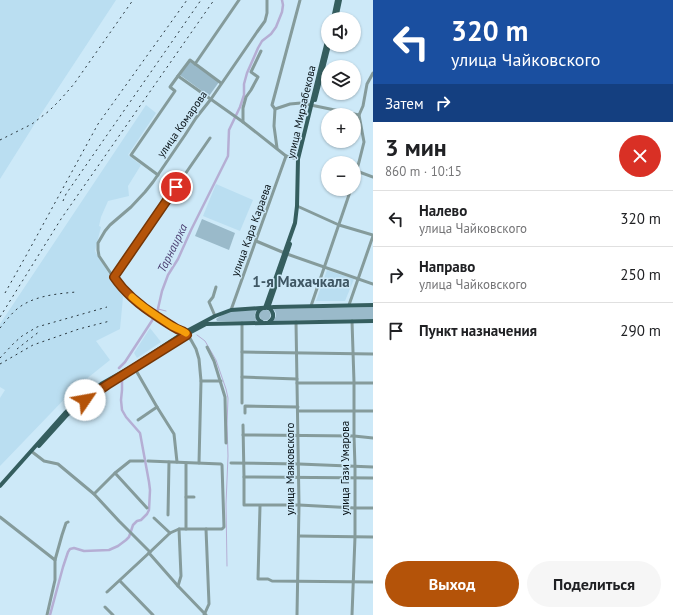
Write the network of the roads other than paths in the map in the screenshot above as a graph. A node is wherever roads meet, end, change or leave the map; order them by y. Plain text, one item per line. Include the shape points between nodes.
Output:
1 (239, 0) edge
2 (267, 0) edge
3 (300, 0) edge
4 (339, 0) edge
5 (335, 12) edge
6 (337, 12) edge
7 (261, 51) dead end
8 (325, 52) edge
9 (327, 52) edge
10 (195, 64) junction
11 (373, 73) edge
12 (178, 76) junction
13 (221, 83) junction
14 (211, 99) junction
15 (313, 106) junction
16 (323, 108) edge
17 (275, 109) junction
18 (361, 110) edge
19 (242, 122) junction
20 (361, 126) edge
21 (210, 138) dead end
22 (277, 148) junction
23 (286, 156) junction
24 (360, 156) edge
25 (298, 159) junction
26 (361, 172) edge
27 (158, 175) junction
28 (373, 177) edge
29 (348, 196) edge
30 (298, 207) junction
31 (339, 225) junction
32 (373, 235) edge
33 (256, 241) junction
34 (286, 254) junction
35 (325, 267) junction
36 (114, 277) junction
37 (358, 278) junction
38 (373, 284) edge
39 (216, 287) dead end
40 (349, 305) junction
41 (373, 305) edge
42 (311, 306) junction
43 (266, 308) junction
44 (231, 310) junction
45 (215, 316) junction
46 (352, 321) junction
47 (373, 321) edge
48 (269, 322) junction
49 (296, 322) junction
50 (205, 323) junction
51 (242, 323) junction
52 (262, 323) junction
53 (186, 333) junction
54 (207, 347) dead end
55 (242, 352) junction
56 (297, 353) junction
57 (353, 354) junction
58 (373, 354) edge
59 (134, 367) junction
60 (242, 377) junction
61 (201, 381) junction
62 (297, 381) junction
63 (221, 382) junction
64 (354, 382) junction
65 (373, 382) edge
66 (242, 403) dead end
67 (157, 407) junction
68 (298, 409) junction
69 (354, 410) junction
70 (373, 411) edge
71 (245, 412) dead end
72 (138, 420) dead end
73 (243, 425) dead end
74 (243, 435) junction
75 (298, 436) junction
76 (354, 436) junction
77 (373, 438) edge
78 (226, 443) dead end
79 (32, 452) junction
80 (143, 461) dead end
81 (148, 461) dead end
82 (168, 462) junction
83 (177, 462) junction
84 (186, 463) junction
85 (199, 463) junction
86 (230, 463) dead end
87 (244, 464) junction
88 (299, 464) junction
89 (355, 467) junction
90 (373, 467) edge
91 (115, 474) junction
92 (244, 477) junction
93 (299, 477) junction
94 (354, 478) junction
95 (373, 478) edge
96 (0, 486) edge
97 (0, 489) edge
98 (94, 494) junction
99 (194, 497) dead end
100 (186, 498) junction
101 (299, 505) junction
102 (260, 506) junction
103 (147, 508) dead end
104 (355, 508) junction
105 (373, 508) edge
106 (168, 515) dead end
107 (0, 517) edge
108 (154, 518) dead end
109 (68, 522) dead end
110 (179, 529) junction
111 (186, 529) junction
112 (206, 529) junction
113 (170, 533) junction
114 (299, 536) junction
115 (354, 537) junction
116 (373, 537) edge
117 (150, 553) junction
118 (55, 560) junction
119 (120, 581) junction
120 (298, 581) junction
121 (354, 582) junction
122 (373, 582) edge
123 (178, 586) junction
124 (107, 592) dead end
125 (105, 607) dead end
126 (47, 615) edge
127 (113, 615) edge
128 (153, 615) edge
129 (205, 615) edge
130 (297, 615) edge
131 (352, 615) edge

1 - 10 street
2 - 13 street, улица Комарова via 265,21
3 - 17 street via 272,104
4 - 5 main road
4 - 6 main road
7 - 19 street via 251,72 258,77 246,97
8 - 15 main road, улица Мирзабекова
9 - 15 main road, улица Мирзабекова
10 - 12 street via 190,60
10 - 13 street
11 - 18 street via 367,84
12 - 14 street
12 - 27 street via 170,87 175,91 131,156
13 - 14 street, улица Комарова
14 - 19 street
14 - 27 street, улица Комарова
15 - 16 street
15 - 17 street via 301,103
15 - 25 main road, улица Мирзабекова
15 - 30 main road, улица Мирзабекова via 301,159
17 - 22 street
19 - 22 street
20 - 24 street via 364,142
21 - 36 street
22 - 23 street
23 - 25 street
23 - 33 street, улица Кара Караева
25 - 30 main road, улица Мирзабекова
26 - 28 street
27 - 36 street, улица Комарова via 131,207 110,225 98,243 99,256
29 - 31 street
30 - 31 street
30 - 34 main road, улица Мирзабекова via 297,224
31 - 32 street
31 - 35 street
32 - 37 street
33 - 34 street
33 - 44 street, улица Кара Караева
34 - 35 street
34 - 43 main road, улица Мирзабекова
35 - 37 street
35 - 42 street
36 - 53 street via 118,284 153,314
37 - 38 street
37 - 40 street
39 - 45 street via 209,302
40 - 41 main road
40 - 42 main road
42 - 43 main road
43 - 44 main road
43 - 48 main road via 273,313
43 - 52 main road via 260,309 257,315
44 - 45 main road
45 - 50 main road
46 - 47 main road
46 - 49 main road
46 - 57 street, улица Гази Умарова
48 - 49 main road
48 - 52 main road
49 - 56 street, улица Маяковского
50 - 51 main road
50 - 53 main road
51 - 52 main road
51 - 55 street
53 - 59 main road
53 - 61 street via 199,358
54 - 63 street
55 - 56 street
55 - 60 street
56 - 57 street
56 - 62 street, улица Маяковского
57 - 58 street
57 - 64 street, улица Гази Умарова
59 - 67 street
59 - 79 main road via 67,415
60 - 62 street
60 - 66 street
61 - 63 street
61 - 85 street
62 - 64 street
62 - 68 street, улица Маяковского
63 - 78 street via 226,397
64 - 65 street
64 - 69 street, улица Гази Умарова
67 - 72 street
67 - 83 street via 174,434
68 - 69 street
68 - 71 street via 245,406
68 - 75 street, улица Маяковского
69 - 70 street
69 - 76 street, улица Гази Умарова
73 - 74 street
74 - 75 street
74 - 87 street
75 - 76 street
75 - 88 street, улица Маяковского
76 - 77 street
76 - 89 street, улица Гази Умарова
79 - 96 main road
79 - 97 main road
79 - 98 street via 44,461 58,464
80 - 91 street via 130,461
81 - 82 street
82 - 83 street
82 - 106 street
83 - 84 street
84 - 85 street
84 - 100 street
85 - 112 street via 222,465 224,527
86 - 87 street
87 - 88 street
87 - 92 street
88 - 89 street
88 - 93 street, улица Маяковского
89 - 90 street
89 - 94 street, улица Гази Умарова
91 - 98 street
91 - 103 street
92 - 93 street
92 - 102 street via 244,505
93 - 94 street
93 - 101 street, улица Маяковского
94 - 95 street
94 - 104 street, улица Гази Умарова
98 - 117 street
99 - 100 street
100 - 111 street
101 - 102 street
101 - 104 street
101 - 114 street, улица Маяковского
102 - 120 street via 258,578
104 - 105 street
104 - 115 street, улица Гази Умарова
107 - 118 street
108 - 113 street
109 - 118 street
110 - 111 street
110 - 113 street
110 - 123 street via 181,576
111 - 112 street
112 - 129 street via 209,604
113 - 117 street
114 - 115 street
114 - 120 street, улица Маяковского
115 - 116 street
115 - 121 street, улица Гази Умарова
117 - 119 street
117 - 123 street
118 - 126 street via 55,580
119 - 124 street
119 - 128 street
120 - 121 street
120 - 130 street, улица Маяковского
121 - 122 street
121 - 131 street, улица Гази Умарова
123 - 129 street
125 - 127 street

